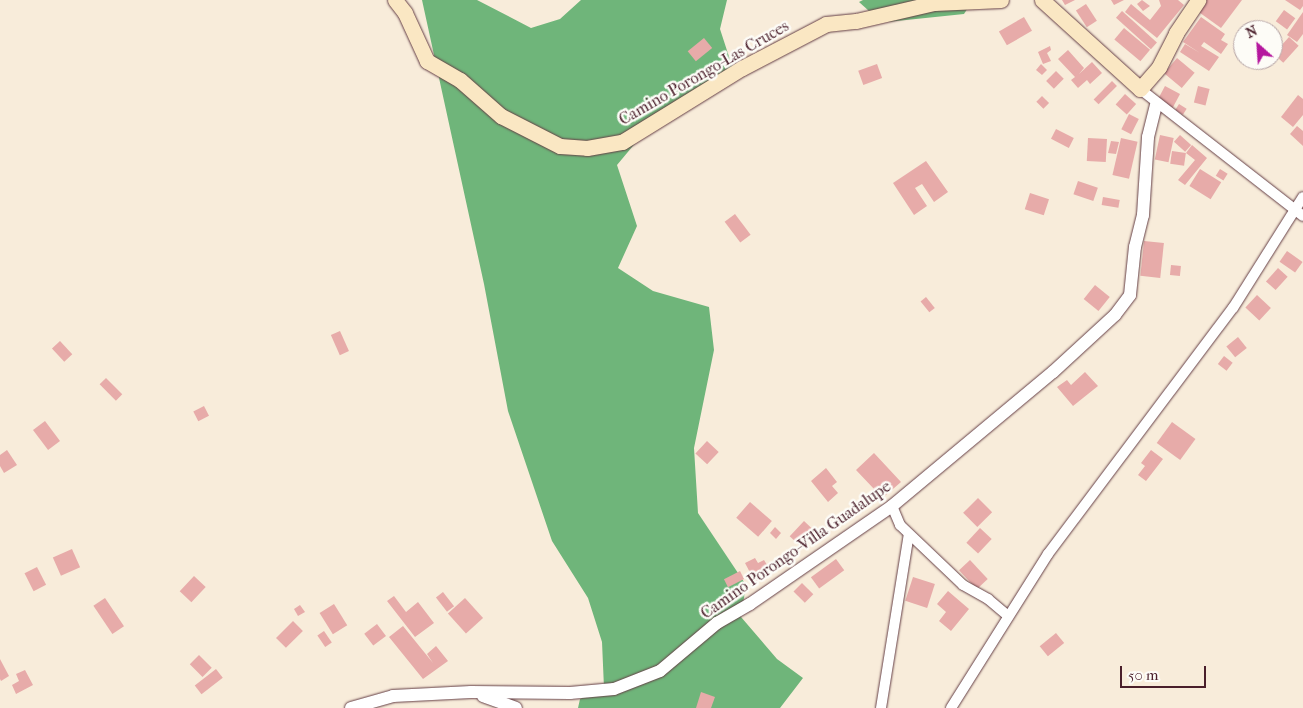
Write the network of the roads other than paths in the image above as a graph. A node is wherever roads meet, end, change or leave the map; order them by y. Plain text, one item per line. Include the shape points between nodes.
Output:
1 (395, 0) edge
2 (1000, 0) edge
3 (1042, 0) edge
4 (1198, 0) edge
5 (1140, 89) junction
6 (1156, 105) junction
7 (1303, 197) edge
8 (1299, 213) edge
9 (892, 506) junction
10 (910, 534) junction
11 (1008, 616) junction
12 (471, 692) junction
13 (351, 708) edge
14 (516, 708) edge
15 (881, 708) edge
16 (951, 708) edge

1 - 2 main road, Camino Porongo-Las Cruces via 405,13 427,61 460,80 501,116 560,146 587,148 622,142 742,68 826,24 856,21 934,3
3 - 5 main road
4 - 5 main road via 1176,33 1159,68
5 - 6 street
6 - 8 street
6 - 9 street, Camino Porongo-Villa Guadalupe via 1148,137 1143,215 1135,247 1130,295 1115,314 1053,372
7 - 8 street
8 - 11 street via 1233,308 1048,554
9 - 10 street via 900,525
9 - 12 street, Camino Porongo-Villa Guadalupe via 750,604 717,623 660,671 614,689 555,693
10 - 11 street via 963,585 988,599
10 - 15 street
11 - 16 street
12 - 13 street, Camino Porongo-Villa Guadalupe via 393,696
12 - 14 street

